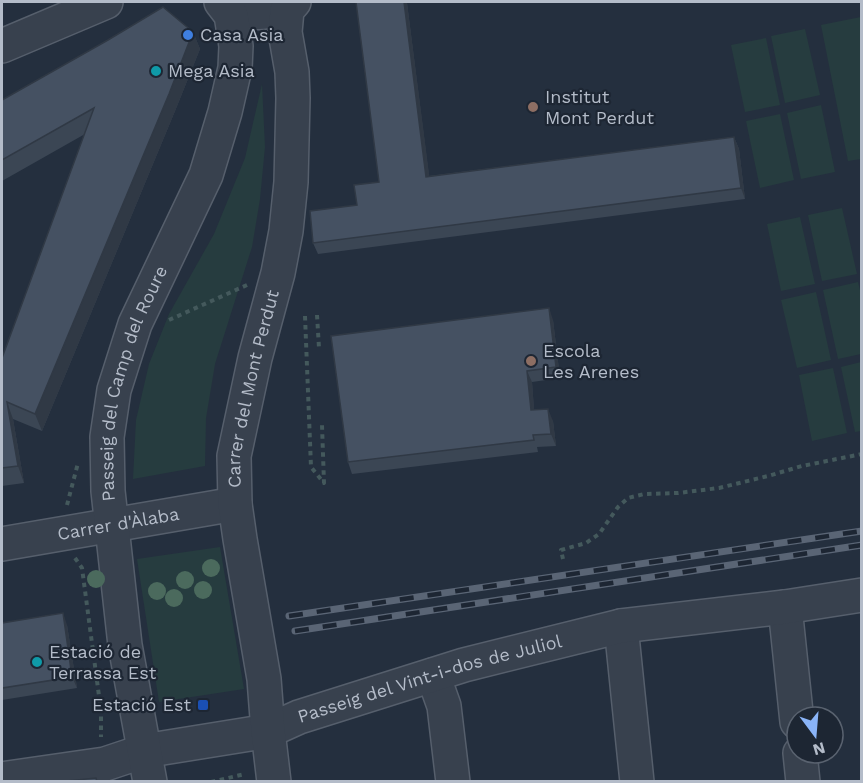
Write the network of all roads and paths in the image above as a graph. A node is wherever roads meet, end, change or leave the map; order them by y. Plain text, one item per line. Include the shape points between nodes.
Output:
1 (106, 2) edge
2 (221, 2) edge
3 (226, 2) edge
4 (289, 2) edge
5 (294, 2) edge
6 (4, 38) edge
7 (248, 284) dead end
8 (317, 315) dead end
9 (305, 316) dead end
10 (159, 324) dead end
11 (319, 348) dead end
12 (322, 424) dead end
13 (861, 454) edge
14 (235, 504) junction
15 (113, 525) junction
16 (2, 544) edge
17 (69, 550) dead end
18 (562, 559) dead end
19 (861, 595) edge
20 (785, 607) junction
21 (621, 626) junction
22 (433, 675) junction
23 (795, 705) edge
24 (268, 731) junction
25 (111, 762) junction
26 (801, 765) edge
27 (147, 766) edge
28 (2, 779) edge
29 (274, 782) edge
30 (453, 782) edge
31 (637, 782) edge
32 (803, 782) edge

1 - 6 street
2 - 15 street, Passeig del Camp del Roure via 232,19 235,68 206,175 135,324 114,390 107,437
3 - 4 street via 249,11 265,12
5 - 14 street, Carrer del Mont Perdut via 287,9 285,32 293,98 286,231 234,456
7 - 10 path
8 - 11 path
9 - 12 path via 311,467 324,483
13 - 18 path via 719,488 628,498 599,534 586,543 561,550
14 - 15 street, Carrer d'Àlaba
14 - 24 street, Carrer del Mont Perdut via 264,679
15 - 16 street, Carrer d'Àlaba
15 - 27 street, Passeig del Camp del Roure via 125,645
17 - 25 path via 82,568 102,744
19 - 20 street, Passeig del Vint-i-dos de Juliol
20 - 21 street, Passeig del Vint-i-dos de Juliol
20 - 23 street
21 - 22 street, Passeig del Vint-i-dos de Juliol
21 - 31 street
22 - 24 street, Passeig del Vint-i-dos de Juliol via 299,717
22 - 30 street via 444,706
24 - 27 street, Passeig del Vint-i-dos de Juliol
24 - 29 street, Carrer del Mont Perdut
25 - 27 street, Passeig del Vint-i-dos de Juliol
25 - 28 street, Passeig del Vint-i-dos de Juliol
26 - 32 street

